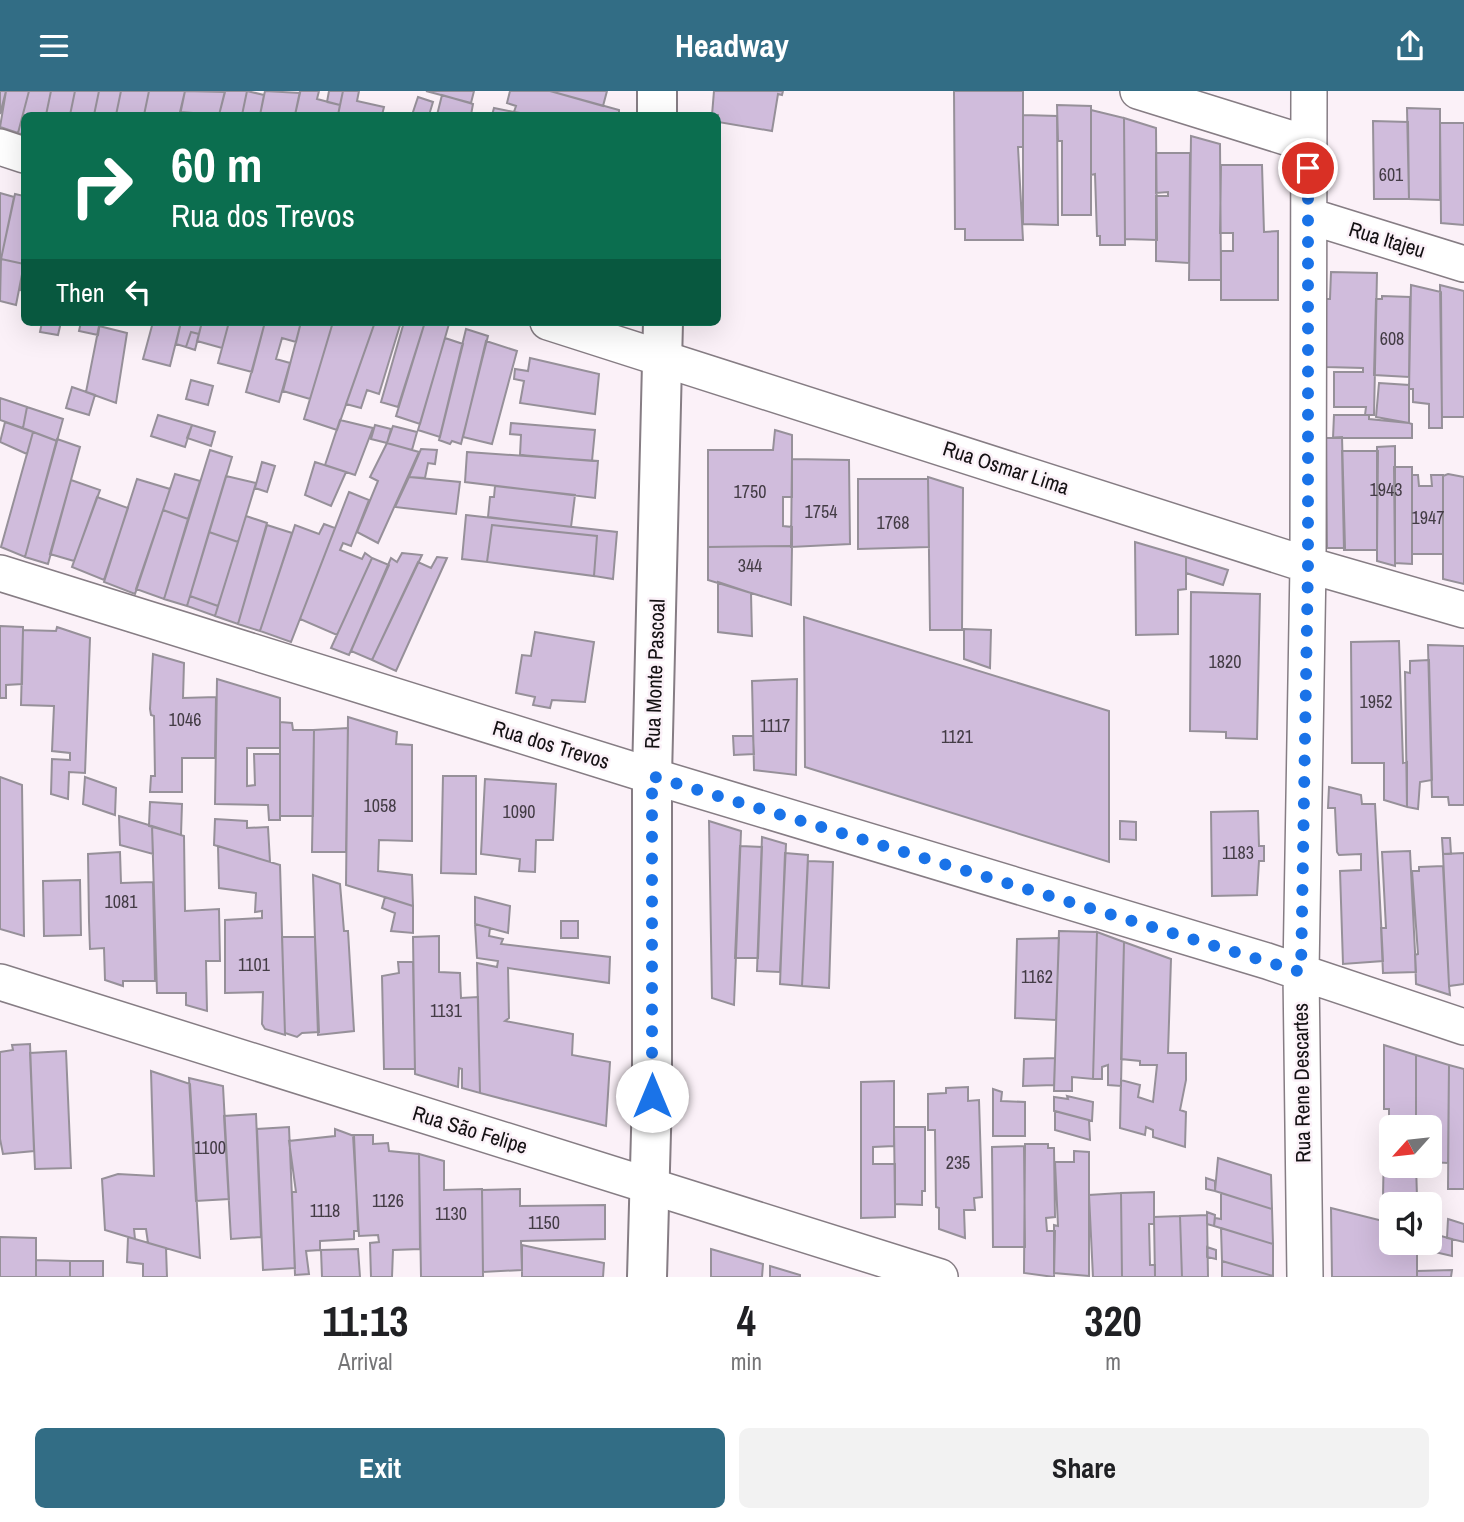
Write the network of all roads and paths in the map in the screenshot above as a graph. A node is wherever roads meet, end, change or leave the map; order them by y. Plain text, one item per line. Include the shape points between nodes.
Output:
1 (657, 91) edge
2 (1138, 91) edge
3 (1309, 91) edge
4 (657, 112) edge
5 (1308, 144) junction
6 (0, 147) edge
7 (21, 154) edge
8 (1309, 216) junction
9 (1464, 264) edge
10 (574, 326) edge
11 (663, 340) edge
12 (1308, 565) junction
13 (0, 573) edge
14 (1464, 610) edge
15 (652, 776) junction
16 (1301, 972) junction
17 (0, 982) edge
18 (1464, 1027) edge
19 (651, 1187) junction
20 (646, 1277) edge
21 (940, 1277) edge
22 (1305, 1277) edge

1 - 4 street
2 - 5 street
3 - 5 street, Rua Rene Descartes
5 - 8 street, Rua Rene Descartes
6 - 7 street
8 - 9 street, Rua Itajeu
8 - 12 street, Rua Rene Descartes
10 - 11 street, Rua Osmar Lima
11 - 12 street, Rua Osmar Lima
11 - 15 street, Rua Monte Pascoal
12 - 14 street, Rua Osmar Lima
12 - 16 street, Rua Rene Descartes
13 - 15 street, Rua dos Trevos
15 - 16 street, Rua dos Trevos
15 - 19 street, Rua Monte Pascoal
16 - 18 street, Rua dos Trevos
16 - 22 street, Rua Rene Descartes
17 - 19 street, Rua São Felipe
19 - 20 street, Rua Monte Pascoal
19 - 21 street, Rua São Felipe

